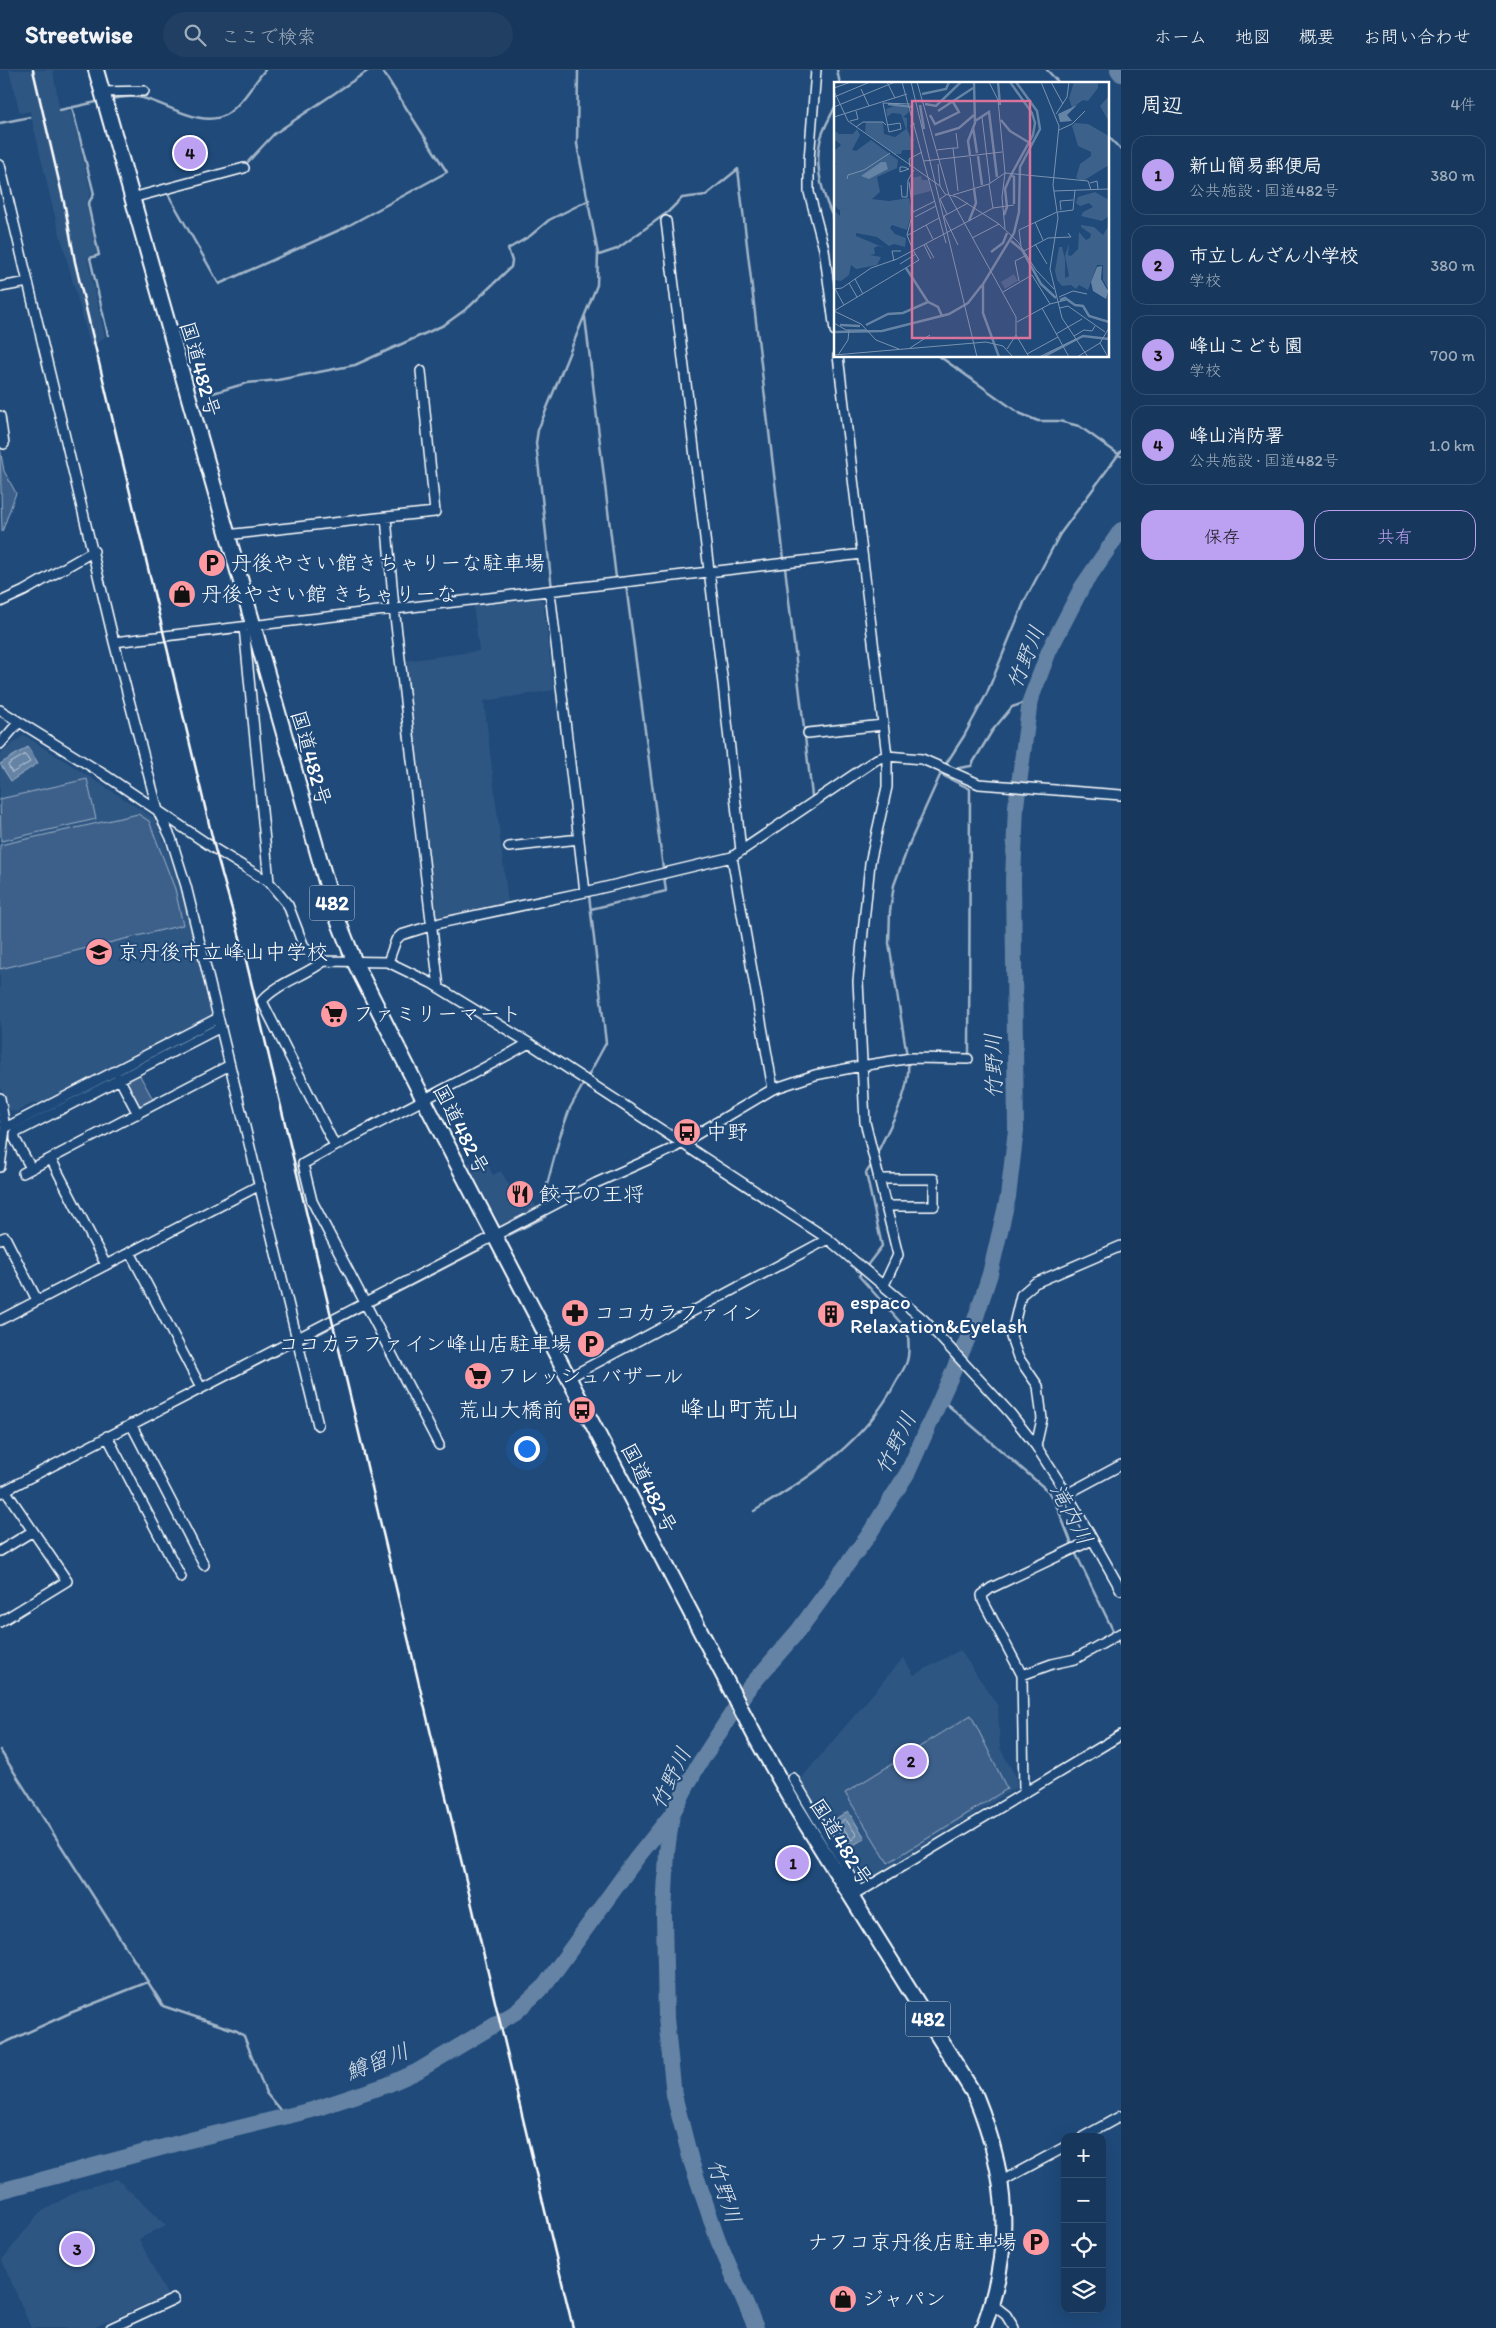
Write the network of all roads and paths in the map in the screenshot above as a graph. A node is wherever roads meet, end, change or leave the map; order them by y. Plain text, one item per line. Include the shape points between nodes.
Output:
1 (96, 70) edge
2 (816, 70) edge
3 (144, 91) dead end
4 (102, 92) junction
5 (0, 165) edge
6 (244, 168) dead end
7 (132, 198) junction
8 (666, 221) dead end
9 (28, 282) junction
10 (0, 287) edge
11 (834, 324) edge
12 (838, 358) edge
13 (421, 371) dead end
14 (0, 416) edge
15 (4, 444) dead end
16 (386, 518) junction
17 (226, 535) junction
18 (94, 551) junction
19 (862, 554) junction
20 (708, 572) junction
21 (550, 592) junction
22 (0, 602) edge
23 (394, 608) junction
24 (249, 627) junction
25 (114, 642) junction
26 (0, 710) edge
27 (19, 722) junction
28 (883, 725) junction
29 (808, 734) dead end
30 (0, 744) edge
31 (888, 756) junction
32 (1121, 795) edge
33 (158, 811) junction
34 (579, 839) junction
35 (509, 847) dead end
36 (741, 851) junction
37 (732, 857) junction
38 (269, 882) junction
39 (586, 892) junction
40 (432, 927) junction
41 (324, 961) junction
42 (388, 962) junction
43 (355, 963) junction
44 (439, 988) junction
45 (219, 1023) junction
46 (529, 1043) junction
47 (968, 1059) dead end
48 (230, 1065) junction
49 (861, 1066) junction
50 (119, 1078) junction
51 (772, 1089) junction
52 (0, 1098) edge
53 (424, 1100) junction
54 (138, 1114) junction
55 (5, 1128) junction
56 (681, 1143) junction
57 (335, 1146) junction
58 (51, 1159) junction
59 (0, 1167) edge
60 (31, 1168) junction
61 (23, 1173) dead end
62 (878, 1179) junction
63 (260, 1185) junction
64 (885, 1206) junction
65 (495, 1236) junction
66 (0, 1239) edge
67 (828, 1239) junction
68 (1121, 1246) edge
69 (130, 1252) junction
70 (106, 1265) junction
71 (884, 1285) junction
72 (37, 1300) junction
73 (365, 1304) junction
74 (0, 1320) edge
75 (297, 1339) junction
76 (568, 1378) junction
77 (201, 1388) junction
78 (131, 1424) junction
79 (318, 1425) dead end
80 (107, 1436) junction
81 (439, 1445) dead end
82 (1036, 1446) junction
83 (1121, 1465) edge
84 (2, 1491) edge
85 (1068, 1494) junction
86 (33, 1531) junction
87 (1092, 1540) junction
88 (0, 1551) edge
89 (204, 1565) dead end
90 (181, 1577) dead end
91 (1121, 1590) edge
92 (0, 1622) edge
93 (1121, 1633) edge
94 (1022, 1675) junction
95 (1121, 1735) edge
96 (794, 1778) dead end
97 (1024, 1792) junction
98 (855, 1894) junction
99 (1121, 2116) edge
100 (1090, 2133) edge
101 (1061, 2149) edge
102 (1002, 2181) junction
103 (174, 2299) dead end
104 (992, 2304) junction
105 (111, 2328) edge
106 (983, 2328) edge
107 (1014, 2328) edge

1 - 4 highway, 国道482号 / 482
2 - 11 street via 809,192 824,249
3 - 4 street
4 - 7 highway, 国道482号 / 482
5 - 9 street
6 - 7 street
7 - 17 highway, 国道482号 / 482
8 - 20 street
9 - 10 street
9 - 18 street
12 - 19 street
13 - 16 street via 435,512
14 - 15 street
16 - 17 street
16 - 23 street
17 - 24 highway, 国道482号 / 482
18 - 22 street
18 - 25 street
19 - 20 street
19 - 28 street
20 - 21 street
20 - 36 street
21 - 23 street
21 - 34 street
23 - 24 street
23 - 40 street
24 - 25 street
24 - 38 street
24 - 43 highway, 国道482号 / 482 via 334,910
25 - 33 street
26 - 27 street
27 - 30 street
27 - 33 street
28 - 29 street
28 - 31 street
31 - 32 street via 922,759 979,784
31 - 36 street via 877,759
31 - 49 street via 887,787 870,863 858,981
33 - 38 street
33 - 45 street via 186,886
34 - 35 street
34 - 39 street
36 - 37 street
37 - 39 street
37 - 51 street
38 - 41 street via 288,904 304,947
39 - 40 street
40 - 42 street via 402,935 396,940
40 - 44 street
41 - 43 street
41 - 57 street via 268,994 262,1002
42 - 43 street
42 - 44 street
43 - 53 highway, 国道482号 / 482
44 - 46 street
45 - 48 street
45 - 50 street
45 - 55 street
46 - 53 street
46 - 56 street
47 - 49 street via 912,1058
48 - 54 street
48 - 63 street
49 - 51 street via 815,1075
49 - 62 street via 865,1122
50 - 54 street
50 - 60 street via 15,1133 14,1139
51 - 56 street
52 - 55 street
53 - 57 street
53 - 65 highway, 国道482号 / 482
54 - 58 street
55 - 59 street
56 - 65 street
56 - 67 street
57 - 73 street via 303,1164 312,1201
58 - 60 street
58 - 70 street
60 - 61 street
62 - 64 street
62 - 64 street via 934,1179 934,1206
63 - 69 street
63 - 75 street
64 - 71 street via 898,1255
65 - 73 street
65 - 76 highway, 国道482号 / 482
66 - 72 street via 6,1237
67 - 71 street
67 - 76 street
68 - 82 street via 1035,1283 1021,1294 1012,1337 1018,1357 1038,1386 1042,1419
69 - 70 street
69 - 77 street
70 - 72 street
71 - 82 street via 929,1325
72 - 74 street
73 - 75 street
73 - 81 street
75 - 77 street
75 - 79 street
76 - 98 highway, 国道482号 / 482 via 756,1738 796,1808
77 - 78 street
78 - 80 street
78 - 89 street
80 - 84 street
80 - 90 street
82 - 85 street
83 - 85 street
84 - 86 street
85 - 87 street
86 - 88 street
86 - 92 street via 66,1581
87 - 91 street
87 - 94 street via 982,1595
93 - 94 street via 1075,1658
94 - 97 street
95 - 97 street
96 - 98 street
97 - 98 street
98 - 102 highway, 国道482号 / 482 via 976,2097 990,2132
99 - 100 street
101 - 102 street
102 - 104 highway, 国道482号 / 482 via 1005,2224
103 - 105 street
104 - 106 highway, 国道482号 / 482
104 - 107 street via 1006,2315

